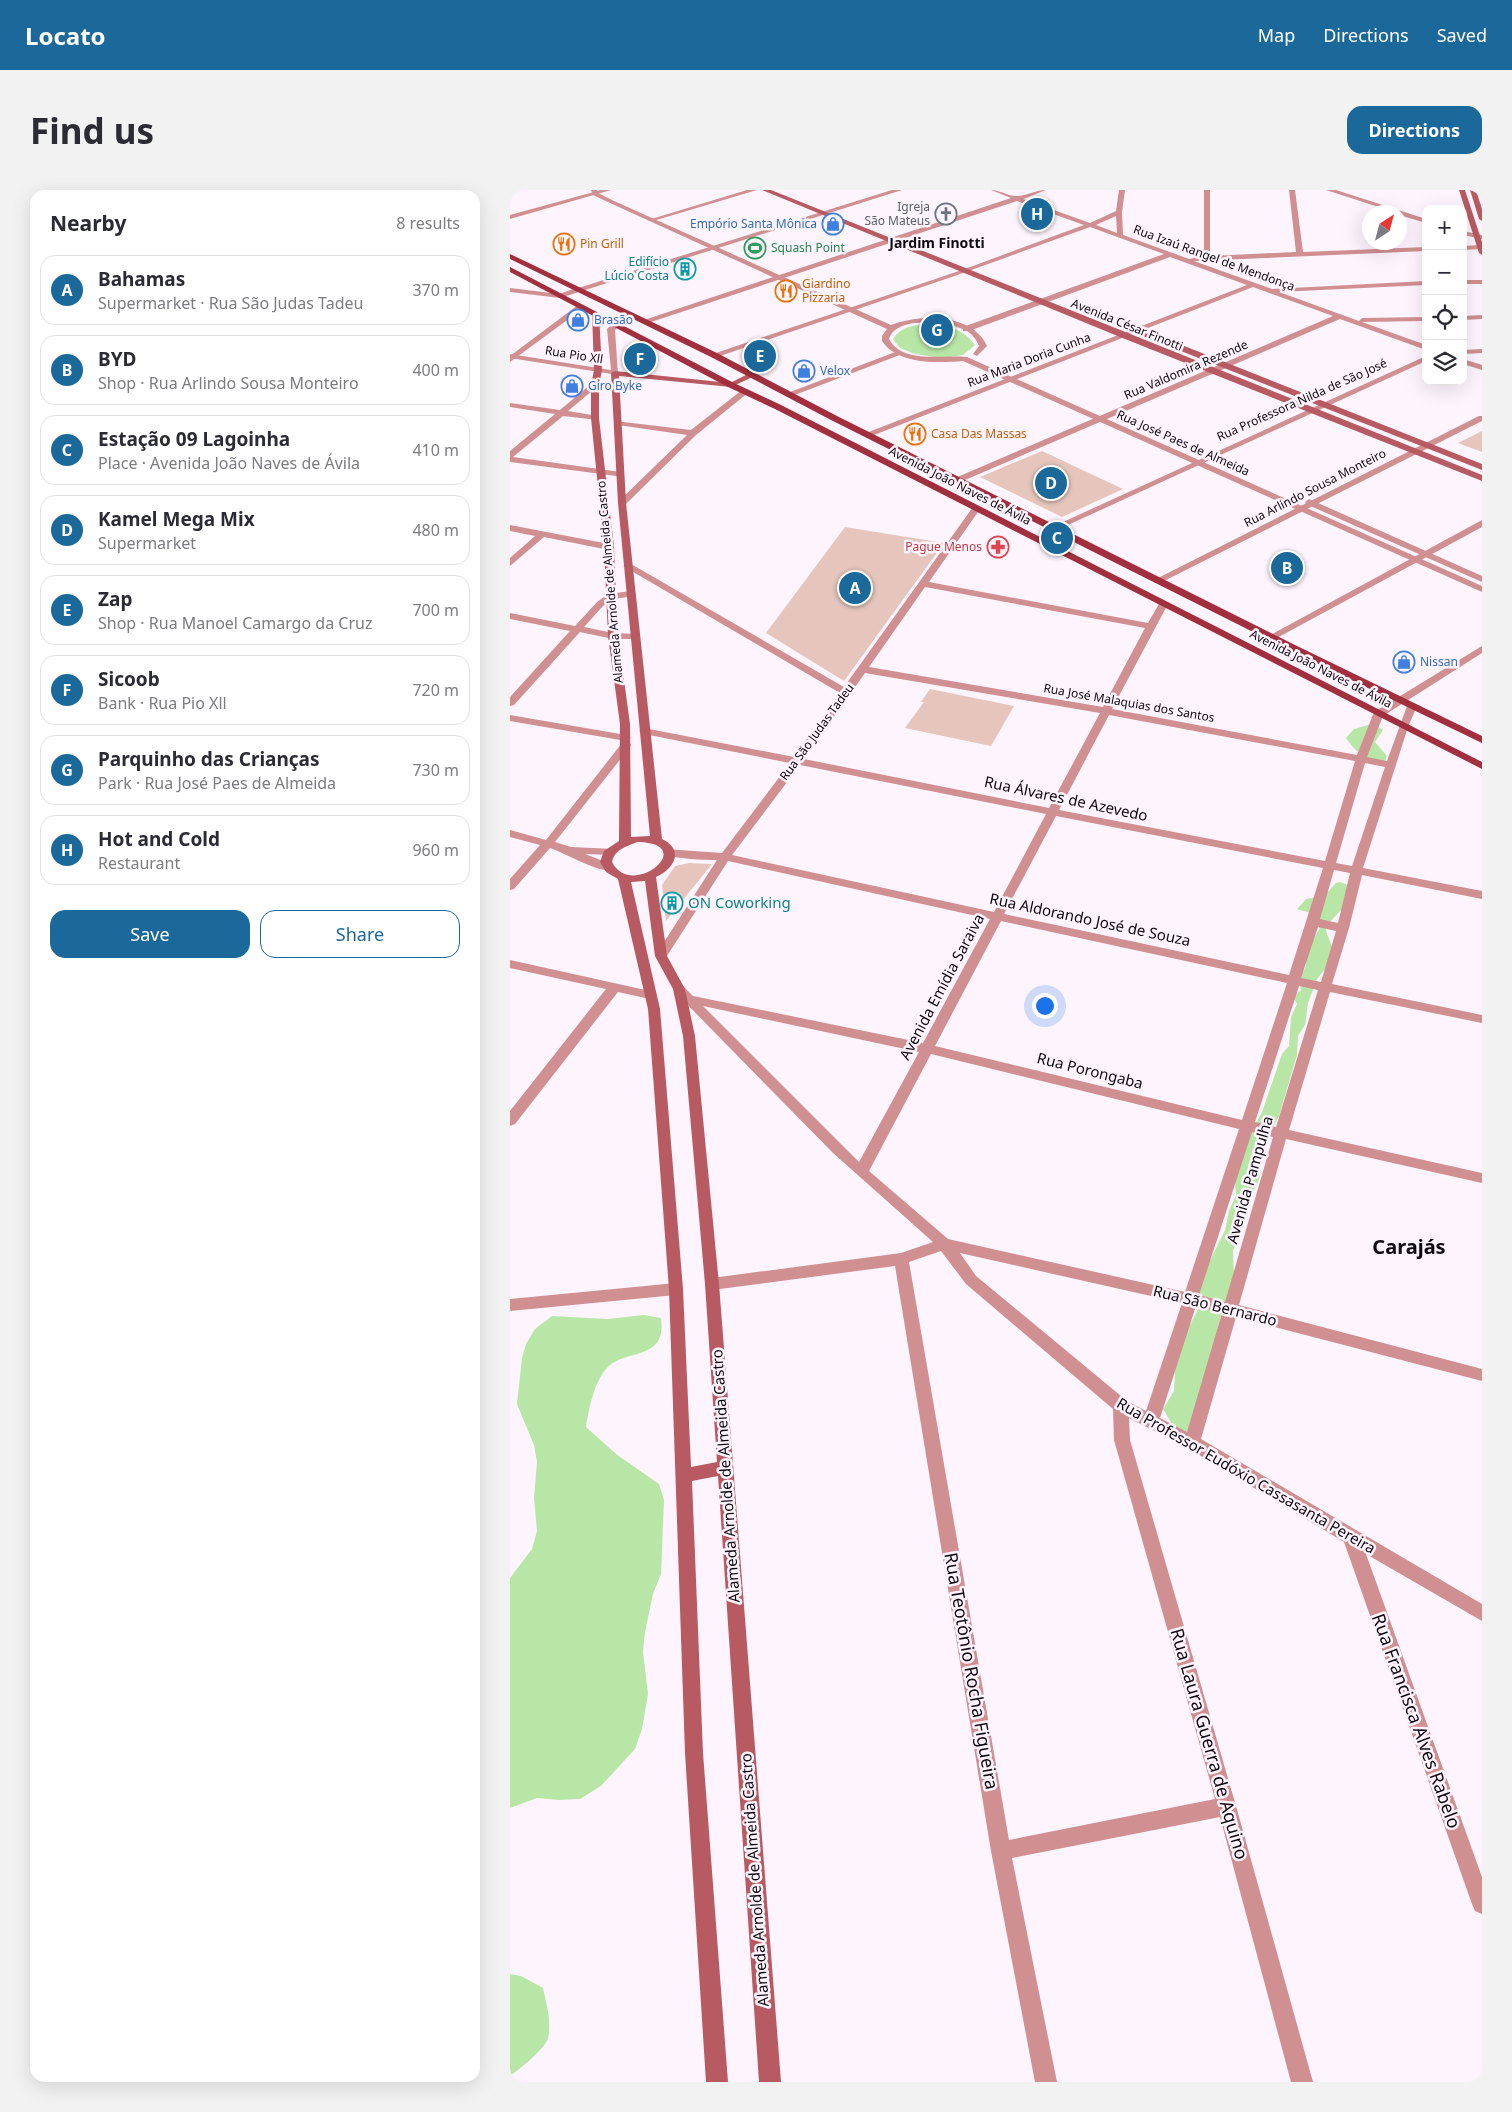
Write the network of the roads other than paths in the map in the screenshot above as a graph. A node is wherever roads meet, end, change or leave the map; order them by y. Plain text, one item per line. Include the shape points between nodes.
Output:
1 (609, 190) edge
2 (754, 190) edge
3 (766, 190) edge
4 (784, 190) edge
5 (899, 190) edge
6 (994, 190) edge
7 (1122, 190) edge
8 (1207, 190) edge
9 (1292, 190) edge
10 (1329, 190) edge
11 (1462, 190) edge
12 (1473, 190) edge
13 (1042, 191) edge
14 (594, 192) edge
15 (1018, 198) junction
16 (1368, 205) edge
17 (1039, 206) junction
18 (834, 210) junction
19 (1119, 212) junction
20 (822, 214) junction
21 (1407, 215) edge
22 (510, 217) edge
23 (662, 217) junction
24 (1482, 219) edge
25 (651, 220) junction
26 (1422, 220) edge
27 (1089, 224) junction
28 (1467, 234) edge
29 (1120, 236) junction
30 (902, 237) junction
31 (1480, 237) edge
32 (890, 241) junction
33 (724, 244) junction
34 (711, 247) junction
35 (1467, 248) edge
36 (1422, 249) edge
37 (1481, 250) edge
38 (1390, 251) joint
39 (1171, 254) junction
40 (1300, 254) junction
41 (510, 256) edge
42 (1207, 258) junction
43 (1186, 260) junction
44 (975, 266) junction
45 (964, 270) junction
46 (513, 271) edge
47 (790, 274) junction
48 (780, 278) junction
49 (511, 280) edge
50 (1010, 280) dead end
51 (1467, 282) edge
52 (1482, 282) edge
53 (1422, 284) edge
54 (1254, 285) junction
55 (579, 289) junction
56 (510, 290) edge
57 (1270, 290) junction
58 (1046, 294) dead end
59 (560, 296) junction
60 (1055, 297) junction
61 (844, 298) dead end
62 (1064, 301) dead end
63 (1041, 302) junction
64 (852, 305) junction
65 (861, 305) junction
66 (581, 307) junction
67 (877, 311) dead end
68 (595, 314) junction
69 (1340, 316) junction
70 (891, 317) dead end
71 (1482, 317) edge
72 (1467, 318) edge
73 (1422, 319) edge
74 (1350, 320) junction
75 (645, 321) junction
76 (903, 323) junction
77 (616, 325) junction
78 (1128, 327) dead end
79 (891, 328) junction
80 (966, 329) junction
81 (1137, 331) junction
82 (1123, 336) junction
83 (1422, 347) edge
84 (1482, 351) edge
85 (1467, 352) edge
86 (901, 353) junction
87 (978, 354) junction
88 (714, 355) junction
89 (511, 358) edge
90 (964, 359) junction
91 (1422, 360) edge
92 (1467, 362) edge
93 (1227, 365) junction
94 (1482, 368) edge
95 (598, 370) junction
96 (1214, 371) junction
97 (615, 373) junction
98 (1022, 375) junction
99 (751, 376) junction
100 (1011, 380) junction
101 (595, 385) junction
102 (731, 385) junction
103 (745, 392) junction
104 (789, 394) junction
105 (1324, 404) junction
106 (510, 405) edge
107 (1311, 409) junction
108 (560, 412) junction
109 (1111, 415) junction
110 (595, 418) junction
111 (1482, 418) edge
112 (1100, 419) junction
113 (618, 423) junction
114 (692, 433) junction
115 (869, 435) junction
116 (1426, 446) junction
117 (1414, 452) junction
118 (510, 457) edge
119 (1206, 457) junction
120 (1196, 462) junction
121 (1482, 467) edge
122 (600, 471) junction
123 (621, 475) junction
124 (1482, 478) edge
125 (958, 480) junction
126 (622, 503) junction
127 (1311, 503) junction
128 (1300, 508) junction
129 (976, 510) junction
130 (1482, 524) edge
131 (510, 528) edge
132 (1054, 528) junction
133 (542, 534) junction
134 (609, 547) junction
135 (1426, 553) junction
136 (1415, 559) junction
137 (510, 563) edge
138 (628, 566) junction
139 (1482, 579) edge
140 (1159, 580) junction
141 (922, 584) junction
142 (1482, 590) edge
143 (630, 594) junction
144 (611, 596) junction
145 (1163, 604) junction
146 (510, 616) edge
147 (1152, 626) junction
148 (577, 630) junction
149 (613, 636) junction
150 (635, 637) junction
151 (1272, 637) junction
152 (1482, 649) edge
153 (862, 668) junction
154 (846, 692) junction
155 (1400, 700) junction
156 (510, 703) edge
157 (1412, 706) junction
158 (1105, 711) junction
159 (1378, 714) junction
160 (510, 718) edge
161 (1403, 727) junction
162 (644, 732) junction
163 (1482, 740) edge
164 (626, 741) junction
165 (1361, 759) junction
166 (797, 761) junction
167 (1391, 765) junction
168 (1482, 766) edge
169 (1053, 811) junction
170 (510, 833) edge
171 (656, 841) junction
172 (625, 842) junction
173 (548, 843) junction
174 (569, 850) junction
175 (610, 851) junction
176 (669, 857) junction
177 (725, 857) junction
178 (1330, 865) junction
179 (607, 867) junction
180 (1357, 870) junction
181 (650, 876) junction
182 (624, 878) junction
183 (510, 886) edge
184 (1482, 895) edge
185 (998, 917) junction
186 (1313, 922) junction
187 (1343, 928) junction
188 (661, 956) junction
189 (510, 964) edge
190 (1295, 980) junction
191 (1326, 986) junction
192 (614, 988) junction
193 (684, 994) junction
194 (650, 995) junction
195 (1482, 1019) edge
196 (928, 1049) junction
197 (510, 1120) edge
198 (1248, 1126) junction
199 (1281, 1133) junction
200 (861, 1172) junction
201 (1482, 1178) edge
202 (945, 1244) junction
203 (902, 1259) junction
204 (712, 1284) junction
205 (676, 1289) junction
206 (1192, 1299) junction
207 (510, 1305) edge
208 (1229, 1308) junction
209 (1482, 1375) edge
210 (1121, 1406) junction
211 (1151, 1420) junction
212 (1192, 1442) junction
213 (725, 1468) junction
214 (683, 1475) junction
215 (1351, 1538) junction
216 (1482, 1613) edge
217 (1227, 1806) junction
218 (1001, 1851) junction
219 (1482, 1904) edge
220 (717, 2082) edge
221 (770, 2082) edge
222 (1046, 2082) edge
223 (1302, 2082) edge

1 - 14 street
1 - 23 street via 618,198
2 - 23 street
3 - 20 main road, Avenida César Finotti
4 - 18 main road
5 - 18 street
6 - 15 street, Rua Izaú Rangel de Mendonça
7 - 19 street
8 - 42 street
9 - 40 street
10 - 16 street
11 - 31 main road
12 - 24 main road
13 - 15 street
13 - 17 street
14 - 22 street
14 - 25 street
15 - 17 street, Rua Izaú Rangel de Mendonça
15 - 30 street
17 - 27 street, Rua Izaú Rangel de Mendonça
18 - 20 street
18 - 30 main road
19 - 27 street
19 - 29 street
20 - 32 main road, Avenida César Finotti
20 - 33 street
21 - 26 street
23 - 25 street
23 - 33 street
25 - 34 street
27 - 29 street, Rua Izaú Rangel de Mendonça
27 - 44 street
28 - 31 street
29 - 39 street, Rua Izaú Rangel de Mendonça
30 - 32 street
30 - 44 main road
31 - 37 main road
32 - 45 main road, Avenida César Finotti
32 - 47 street
33 - 34 street
33 - 47 street
34 - 48 street
34 - 55 street
35 - 37 street
36 - 38 street
38 - 40 street
39 - 43 street, Rua Izaú Rangel de Mendonça
39 - 60 street
40 - 42 street
41 - 55 main road, Avenida João Naves de Ávila
42 - 43 street
43 - 54 street, Rua Izaú Rangel de Mendonça
44 - 45 street
44 - 50 main road
45 - 63 main road, Avenida César Finotti
45 - 65 street
46 - 49 main road
46 - 59 main road, Avenida João Naves de Ávila
47 - 48 street
47 - 61 street
48 - 64 street
48 - 75 street
51 - 52 street
53 - 57 street
54 - 57 street, Rua Izaú Rangel de Mendonça
54 - 81 street, Rua Maria Doria Cunha
55 - 59 street
55 - 75 main road, Avenida João Naves de Ávila
56 - 59 street
57 - 69 street, Rua Izaú Rangel de Mendonça
58 - 60 main road, Avenida César Finotti
59 - 66 main road, Avenida João Naves de Ávila
60 - 62 main road, Avenida César Finotti
60 - 63 street
63 - 80 street
63 - 82 main road, Avenida César Finotti
64 - 65 street
64 - 79 street
64 - 88 street
65 - 67 street
66 - 68 main road, Avenida João Naves de Ávila
66 - 89 street
68 - 77 main road, Avenida João Naves de Ávila
68 - 95 main road, Alameda Arnolde de Almeida Castro
69 - 74 street, Rua Izaú Rangel de Mendonça
69 - 93 street, Rua Valdomira Rezende
70 - 76 street
71 - 72 street
73 - 74 street
74 - 83 street, Rua Izaú Rangel de Mendonça
75 - 88 main road, Avenida João Naves de Ávila
76 - 79 street
76 - 80 street via 935,320
77 - 97 street, Alameda Arnolde de Almeida Castro via 611,329
77 - 102 main road, Avenida João Naves de Ávila
78 - 81 main road, Avenida César Finotti
79 - 86 street via 886,341
80 - 87 street via 983,342
81 - 82 street, Rua Maria Doria Cunha
81 - 93 main road, Avenida César Finotti
82 - 96 main road, Avenida César Finotti
82 - 98 street, Rua Maria Doria Cunha
84 - 85 street
86 - 90 street, Rua José Paes de Almeida via 933,360
86 - 104 street
87 - 90 street
87 - 98 street, Rua José Paes de Almeida
88 - 99 main road, Avenida João Naves de Ávila
89 - 95 street, Rua Pio Xll
90 - 100 street, Rua José Paes de Almeida
91 - 105 street, Rua Professora Nilda de São José
92 - 94 street
93 - 96 street, Rua Valdomira Rezende
93 - 105 main road, Avenida César Finotti
95 - 97 street, Rua Pio Xll
95 - 101 main road, Alameda Arnolde de Almeida Castro
96 - 107 main road, Avenida César Finotti
96 - 109 street, Rua Valdomira Rezende
97 - 102 main road, Rua Pio Xll
97 - 113 main road, Alameda Arnolde de Almeida Castro
98 - 100 street, Rua Maria Doria Cunha
98 - 109 street, Rua José Paes de Almeida
99 - 102 main road, Rua Pio Xll
99 - 104 main road, Avenida João Naves de Ávila
100 - 112 street, Rua José Paes de Almeida
100 - 115 street, Rua Maria Doria Cunha
101 - 108 street
101 - 110 main road, Alameda Arnolde de Almeida Castro
102 - 103 main road, Avenida João Naves de Ávila
103 - 114 street
103 - 129 main road, Avenida João Naves de Ávila
104 - 115 main road, Avenida João Naves de Ávila
105 - 107 street, Rua Professora Nilda de São José
105 - 116 main road, Avenida César Finotti
106 - 108 street
107 - 117 main road, Avenida César Finotti
107 - 119 street, Rua Professora Nilda de São José
108 - 110 street
108 - 118 street
109 - 112 street, Rua Valdomira Rezende
109 - 119 street, Rua José Paes de Almeida
110 - 122 main road, Alameda Arnolde de Almeida Castro
111 - 116 street, Rua Arlindo Sousa Monteiro
112 - 120 street, Rua José Paes de Almeida
112 - 125 street, Rua Valdomira Rezende
113 - 114 street
113 - 123 main road, Alameda Arnolde de Almeida Castro
114 - 126 street
115 - 125 main road, Avenida João Naves de Ávila
116 - 117 street, Rua Arlindo Sousa Monteiro
116 - 121 main road, Avenida César Finotti
117 - 124 main road, Avenida César Finotti
117 - 127 street, Rua Arlindo Sousa Monteiro
118 - 122 street
119 - 120 street, Rua Professora Nilda de São José
119 - 127 street, Rua José Paes de Almeida
120 - 128 street, Rua José Paes de Almeida
120 - 132 street, Rua Professora Nilda de São José
122 - 123 street, Alameda Arnolde de Almeida Castro
122 - 134 main road, Alameda Arnolde de Almeida Castro
123 - 126 main road, Alameda Arnolde de Almeida Castro
125 - 132 main road, Avenida João Naves de Ávila
126 - 138 main road, Alameda Arnolde de Almeida Castro
127 - 128 street, Rua Arlindo Sousa Monteiro
127 - 135 street, Rua José Paes de Almeida
128 - 136 street, Rua José Paes de Almeida
128 - 140 street, Rua Arlindo Sousa Monteiro
129 - 141 street, Rua São Judas Tadeu
129 - 145 main road, Avenida João Naves de Ávila
130 - 135 street
131 - 133 street
132 - 140 main road, Avenida João Naves de Ávila
133 - 134 street
133 - 137 street
134 - 144 main road, Alameda Arnolde de Almeida Castro
135 - 136 street
135 - 139 street, Rua José Paes de Almeida
136 - 142 street, Rua José Paes de Almeida
136 - 151 street
138 - 143 main road, Alameda Arnolde de Almeida Castro
138 - 154 street
140 - 151 main road, Avenida João Naves de Ávila
141 - 147 street
141 - 153 street, Rua São Judas Tadeu
143 - 144 street
143 - 150 main road, Alameda Arnolde de Almeida Castro
144 - 148 street
144 - 149 main road, Alameda Arnolde de Almeida Castro
145 - 147 street, Avenida Emídia Saraiva
145 - 159 main road, Avenida João Naves de Ávila
146 - 148 street
147 - 158 street, Avenida Emídia Saraiva
148 - 149 street
148 - 156 street
149 - 150 street
149 - 164 main road, Alameda Arnolde de Almeida Castro
150 - 162 main road, Alameda Arnolde de Almeida Castro
151 - 155 main road, Avenida João Naves de Ávila
152 - 155 street
153 - 154 street, Rua São Judas Tadeu
153 - 158 street, Rua José Malaquias dos Santos
154 - 166 street, Rua São Judas Tadeu
155 - 157 main road, Avenida João Naves de Ávila
155 - 159 street
157 - 161 street, Avenida Pampulha
157 - 163 main road, Avenida João Naves de Ávila
158 - 165 street, Rua José Malaquias dos Santos
158 - 169 street, Avenida Emídia Saraiva
159 - 161 main road, Avenida João Naves de Ávila
159 - 165 street, Avenida Pampulha
160 - 164 street
161 - 167 street, Avenida Pampulha
161 - 168 main road, Avenida João Naves de Ávila
162 - 166 street, Rua Álvares de Azevedo
162 - 171 main road, Alameda Arnolde de Almeida Castro
164 - 172 main road, Alameda Arnolde de Almeida Castro
164 - 173 street
165 - 167 street, Rua José Malaquias dos Santos
165 - 178 street, Avenida Pampulha
166 - 169 street, Rua Álvares de Azevedo
166 - 177 street, Rua São Judas Tadeu
167 - 180 street, Avenida Pampulha
169 - 178 street, Rua Álvares de Azevedo
169 - 185 street, Avenida Emídia Saraiva
170 - 173 street
171 - 172 main road via 636,839
171 - 176 main road via 663,844
172 - 175 main road
173 - 174 street
173 - 183 street
174 - 175 street
174 - 179 street
175 - 179 main road via 606,858
176 - 177 street, Rua Aldorando José de Souza
176 - 181 main road via 664,869
177 - 185 street, Rua Aldorando José de Souza
177 - 188 street, Rua São Judas Tadeu
178 - 180 street, Rua Álvares de Azevedo
178 - 186 street, Avenida Pampulha
179 - 182 main road
180 - 184 street, Rua Álvares de Azevedo
180 - 187 street, Avenida Pampulha
181 - 182 main road
181 - 188 main road, Alameda Arnolde de Almeida Castro
182 - 194 main road
185 - 190 street, Rua Aldorando José de Souza
185 - 196 street, Avenida Emídia Saraiva
186 - 187 street
186 - 190 street, Avenida Pampulha
187 - 191 street, Avenida Pampulha
188 - 193 main road, Alameda Arnolde de Almeida Castro
189 - 192 street
190 - 191 street, Rua Aldorando José de Souza
190 - 198 street, Avenida Pampulha
191 - 195 street, Rua Aldorando José de Souza
191 - 199 street, Avenida Pampulha
192 - 194 street
192 - 197 street
193 - 196 street, Rua Porongaba
193 - 200 street, Rua Professor Eudóxio Cassasanta Pereira
193 - 204 main road, Alameda Arnolde de Almeida Castro
194 - 205 main road via 654,1009
196 - 198 street, Rua Porongaba
196 - 200 street, Avenida Emídia Saraiva
198 - 199 street, Rua Porongaba
198 - 206 street, Avenida Pampulha
199 - 201 street, Rua Porongaba
199 - 208 street, Avenida Pampulha
200 - 202 street, Rua Professor Eudóxio Cassasanta Pereira
202 - 203 street
202 - 206 street, Rua São Bernardo
202 - 210 street, Rua Professor Eudóxio Cassasanta Pereira via 971,1280
203 - 204 street
203 - 218 street, Rua Teotônio Rocha Figueira
204 - 213 main road, Alameda Arnolde de Almeida Castro
205 - 207 street
205 - 214 main road
206 - 208 street, Rua São Bernardo
206 - 211 street, Avenida Pampulha
208 - 209 street, Rua São Bernardo
208 - 212 street, Avenida Pampulha
210 - 211 street, Rua Professor Eudóxio Cassasanta Pereira
210 - 217 street, Rua Laura Guerra de Aquino via 1122,1440
211 - 212 street, Rua Professor Eudóxio Cassasanta Pereira
212 - 215 street, Rua Professor Eudóxio Cassasanta Pereira
213 - 214 main road
213 - 221 main road, Alameda Arnolde de Almeida Castro
214 - 220 main road via 694,1753
215 - 216 street, Rua Professor Eudóxio Cassasanta Pereira
215 - 219 street, Rua Francisca Alves Rabelo
217 - 218 street
217 - 223 street, Rua Laura Guerra de Aquino
218 - 222 street, Rua Teotônio Rocha Figueira

